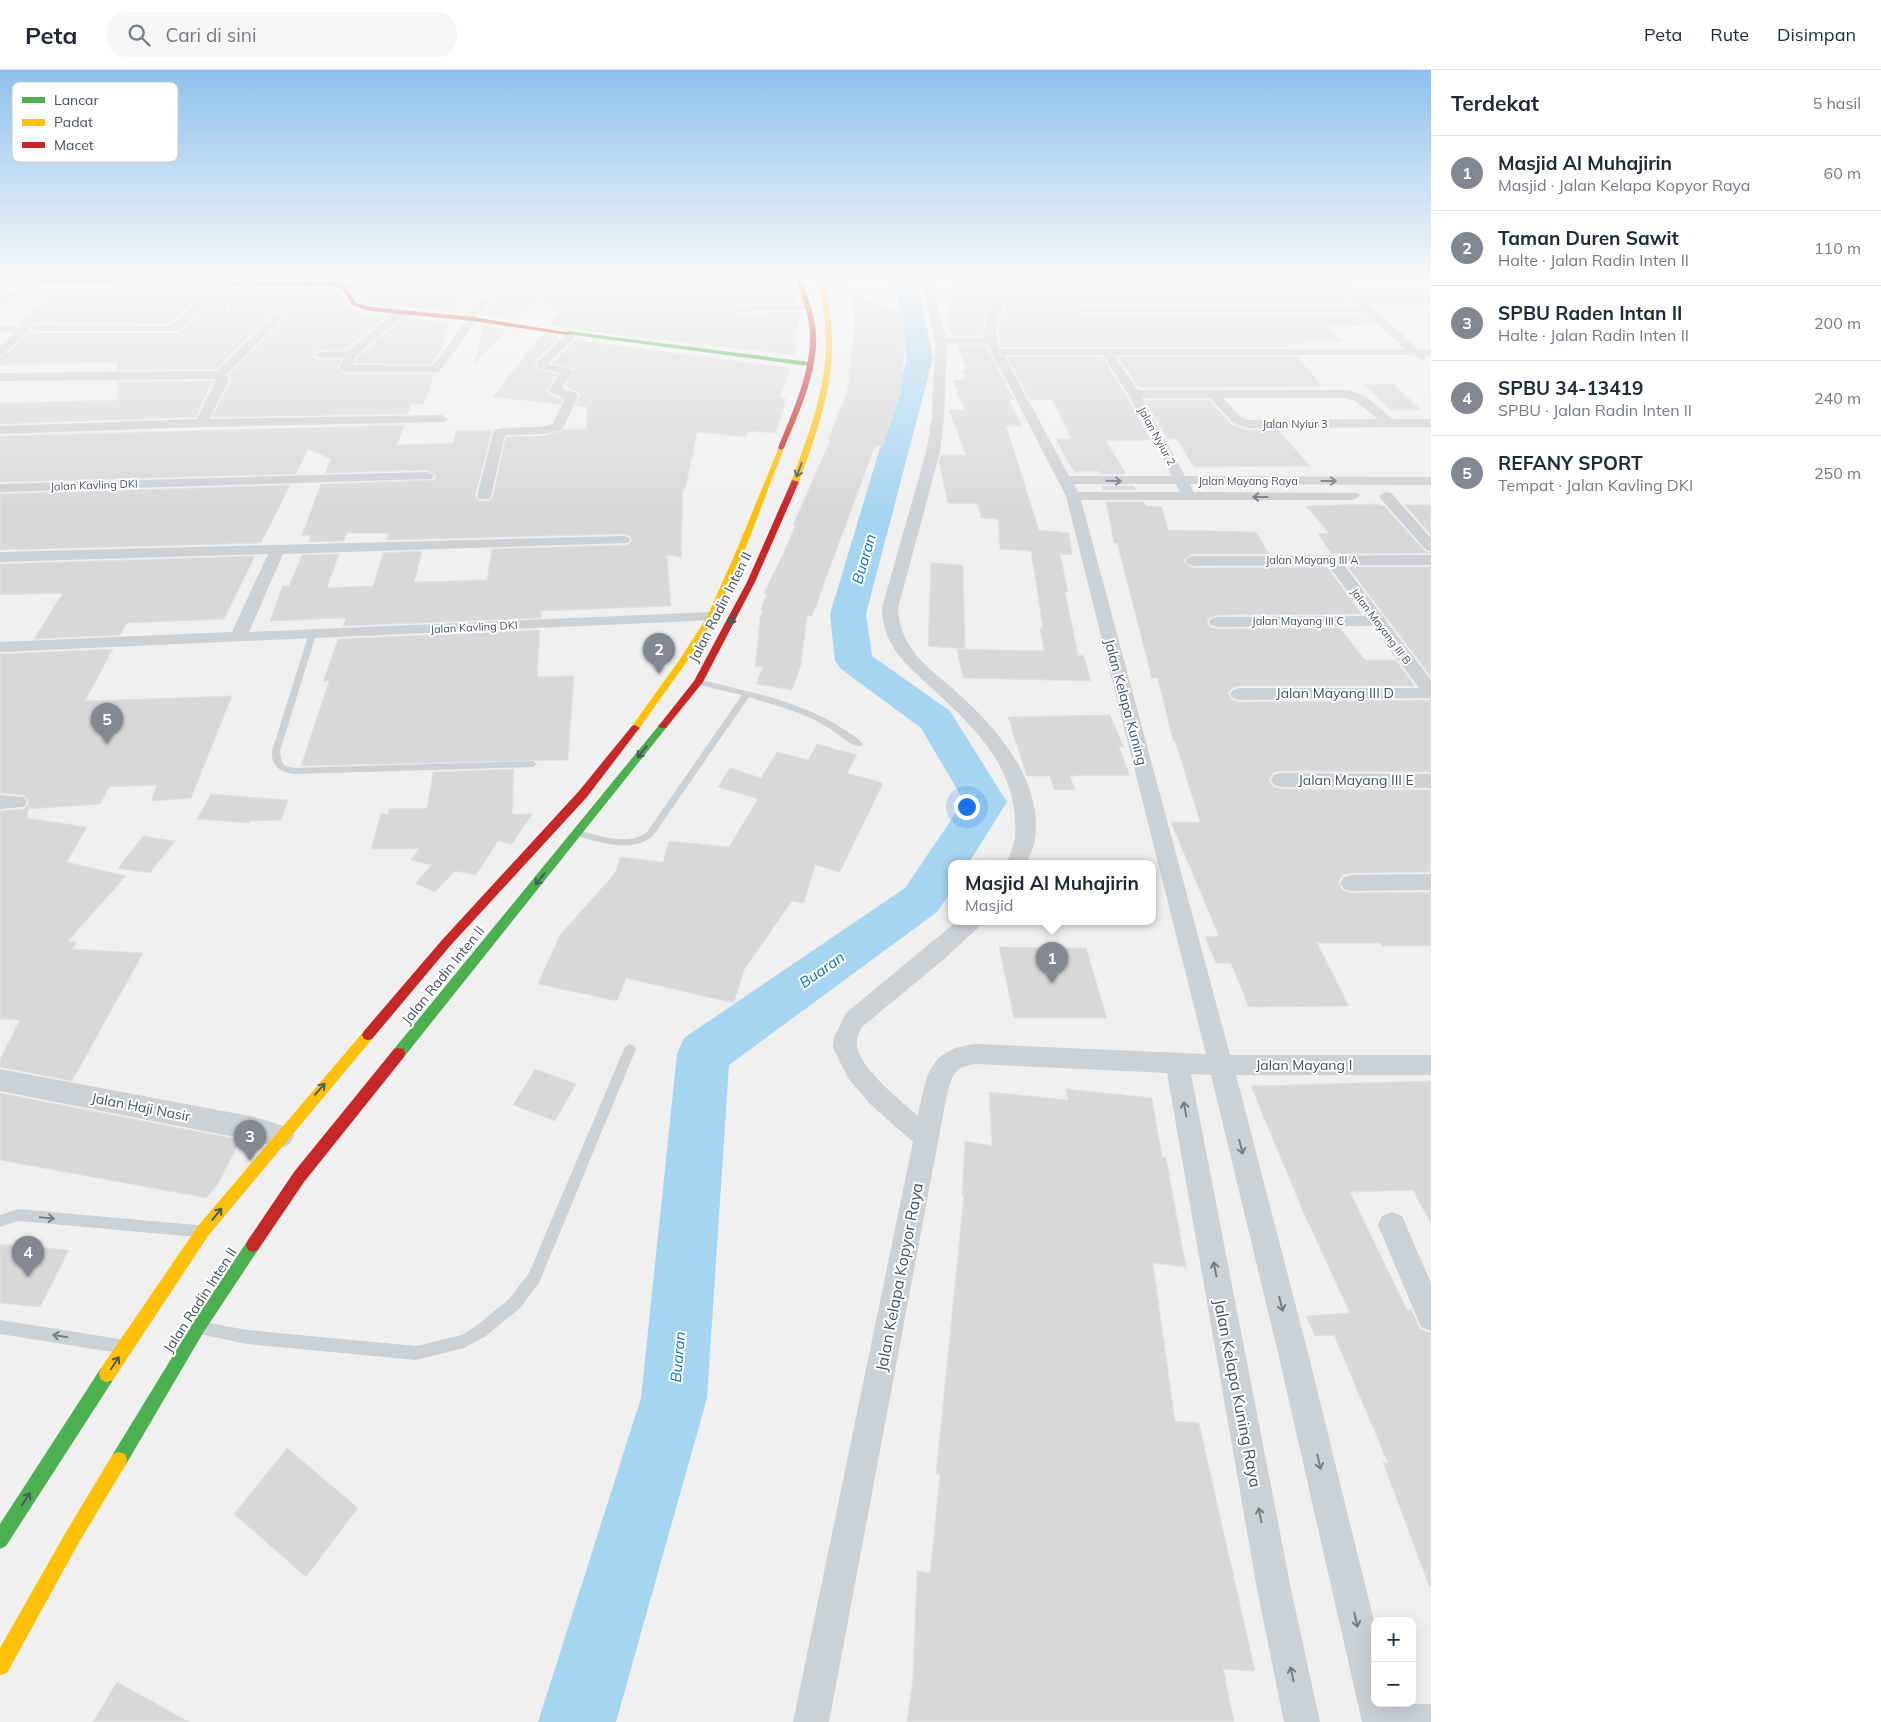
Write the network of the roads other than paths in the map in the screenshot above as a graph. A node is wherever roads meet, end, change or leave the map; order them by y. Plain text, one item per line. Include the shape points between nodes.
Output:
1 (240, 355) edge
2 (351, 355) edge
3 (445, 355) edge
4 (550, 355) edge
5 (739, 355) edge
6 (810, 355) edge
7 (830, 355) edge
8 (940, 355) edge
9 (998, 355) edge
10 (1108, 355) edge
11 (1419, 355) edge
12 (809, 364) junction
13 (1431, 366) edge
14 (220, 375) junction
15 (0, 377) edge
16 (1134, 394) junction
17 (1213, 394) junction
18 (442, 419) dead end
19 (792, 422) junction
20 (202, 423) junction
21 (1390, 423) junction
22 (1431, 424) edge
23 (816, 425) junction
24 (0, 430) edge
25 (427, 476) dead end
26 (1182, 481) junction
27 (1431, 481) edge
28 (0, 488) edge
29 (1069, 488) junction
30 (484, 496) dead end
31 (1376, 496) junction
32 (1404, 496) dead end
33 (1190, 497) junction
34 (623, 540) dead end
35 (1431, 547) edge
36 (277, 550) junction
37 (0, 557) edge
38 (1332, 560) junction
39 (1431, 560) edge
40 (1193, 561) dead end
41 (711, 616) junction
42 (1378, 621) junction
43 (1217, 622) dead end
44 (312, 635) junction
45 (238, 638) junction
46 (0, 648) edge
47 (698, 682) junction
48 (1431, 692) edge
49 (747, 694) junction
50 (1239, 694) dead end
51 (859, 744) dead end
52 (533, 764) dead end
53 (1281, 780) dead end
54 (1431, 781) edge
55 (577, 833) junction
56 (1018, 860) edge
57 (1431, 882) edge
58 (1351, 883) dead end
59 (967, 925) edge
60 (630, 1049) dead end
61 (1177, 1063) junction
62 (1221, 1065) junction
63 (1431, 1065) edge
64 (0, 1080) edge
65 (280, 1136) junction
66 (926, 1138) junction
67 (0, 1221) edge
68 (1392, 1225) dead end
69 (203, 1231) junction
70 (1431, 1317) edge
71 (0, 1327) edge
72 (198, 1328) junction
73 (125, 1347) junction
74 (0, 1540) edge
75 (0, 1666) edge
76 (1371, 1682) edge
77 (1377, 1707) edge
78 (811, 1722) edge
79 (1302, 1722) edge
80 (1380, 1722) edge
81 (1402, 1722) edge
82 (1431, 1722) edge

1 - 14 street
2 - 3 street via 346,369 435,370
4 - 30 street via 543,366 567,371 555,390 572,396 558,426 546,430 499,433
5 - 12 main road
6 - 12 main road, Jalan Radin Inten II
7 - 23 main road, Jalan Radin Inten II
8 - 56 street via 933,452 890,608 890,622 901,649 977,722 1005,757 1017,781 1024,807 1025,840
9 - 29 street, Jalan Kelapa Kuning
10 - 16 street, Jalan Nyiur 2
11 - 13 street
12 - 19 main road, Jalan Radin Inten II
14 - 15 street
14 - 20 street via 223,380
16 - 17 street
16 - 26 street, Jalan Nyiur 2
17 - 21 street via 1349,394 1361,399
17 - 21 street, Jalan Nyiur 3 via 1245,424
18 - 20 street
19 - 23 main road
19 - 41 main road, Jalan Radin Inten II
20 - 24 street
21 - 22 street, Jalan Nyiur 3
23 -> 47 main road, Jalan Radin Inten II via 786,507
25 - 28 street, Jalan Kavling DKI
26 -> 27 street, Jalan Mayang Raya
29 -> 26 street, Jalan Mayang Raya
26 - 33 street, Jalan Nyiur 2
29 - 33 street, Jalan Mayang Raya
29 - 62 street, Jalan Kelapa Kuning
31 - 32 street, Jalan Mayang Raya
31 -> 33 street, Jalan Mayang Raya
31 - 35 street
34 - 36 street
36 - 37 street
36 - 45 street
38 - 39 street, Jalan Mayang III A
38 - 40 street, Jalan Mayang III A
38 - 42 street, Jalan Mayang III B
41 - 44 street, Jalan Kavling DKI
65 -> 41 main road, Jalan Radin Inten II via 446,943 600,774 684,660
42 - 43 street, Jalan Mayang III C
42 - 48 street, Jalan Mayang III B
44 - 45 street, Jalan Kavling DKI
44 - 52 lane via 276,751 278,766 284,770
45 - 46 street, Jalan Kavling DKI
47 - 49 lane
47 -> 55 main road, Jalan Radin Inten II
48 - 50 street, Jalan Mayang III D
49 - 51 lane via 806,712
49 - 55 lane via 647,838 627,843
53 - 54 street, Jalan Mayang III E
55 -> 72 main road, Jalan Radin Inten II via 299,1177
57 - 58 street
59 - 66 street via 854,1020 844,1041 851,1065
60 - 72 lane via 534,1278 515,1303 481,1331 464,1340 416,1353 247,1337
61 - 62 street, Jalan Mayang I
61 - 66 street, Jalan Kelapa Kopyor Raya via 962,1055 952,1058 944,1066
79 -> 61 street, Jalan Kelapa Kuning Raya via 1274,1589
62 - 63 street, Jalan Mayang I
62 -> 76 street
64 - 65 street, Jalan Haji Nasir
69 -> 65 main road, Jalan Radin Inten II
66 - 78 street, Jalan Kelapa Kopyor Raya
67 -> 69 lane via 18,1215
68 - 70 street
69 - 73 main road, Jalan Radin Inten II
73 -> 71 lane
72 - 75 main road, Jalan Radin Inten II via 72,1538
74 -> 73 main road, Jalan Radin Inten II
77 - 80 street
81 - 82 street

